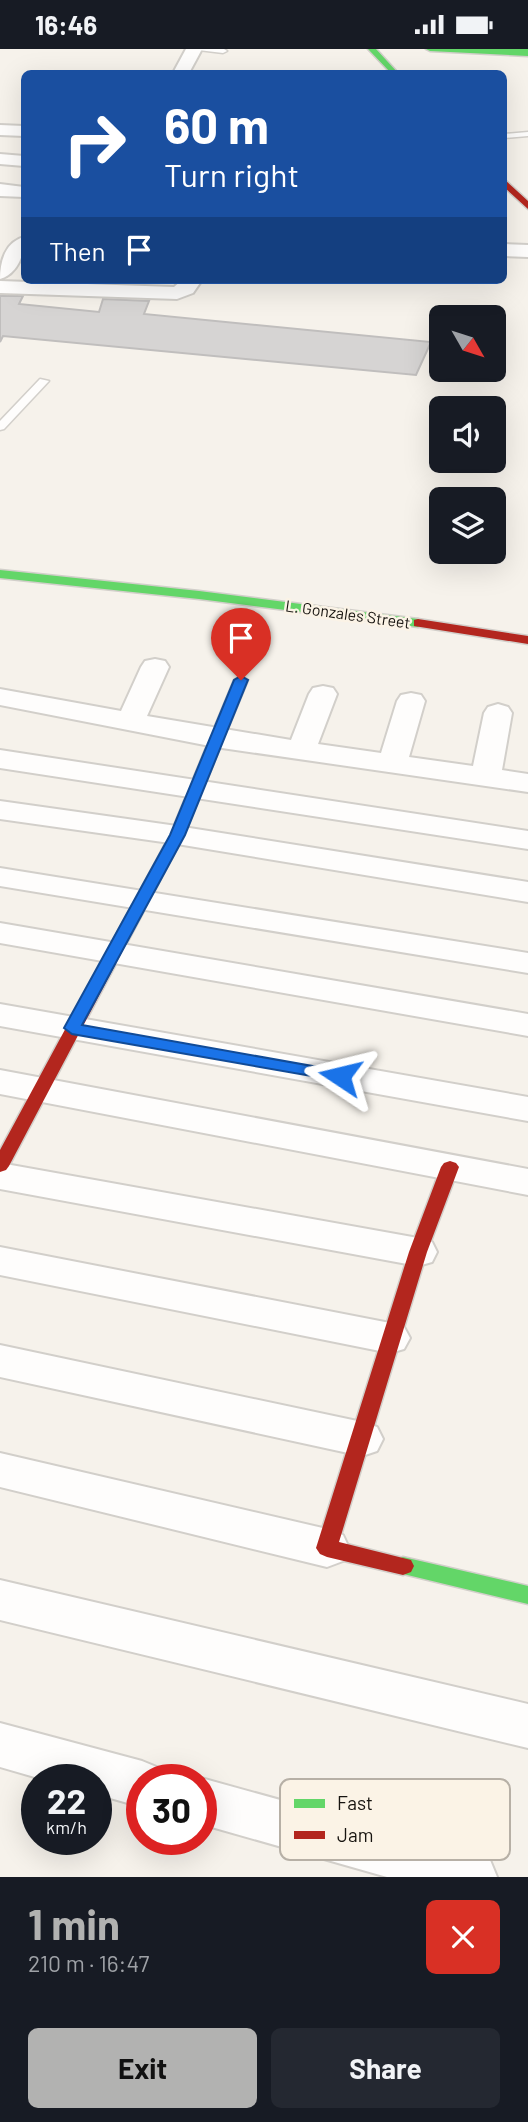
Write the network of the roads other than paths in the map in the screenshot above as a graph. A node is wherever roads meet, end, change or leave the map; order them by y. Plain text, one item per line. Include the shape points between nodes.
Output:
1 (194, 49) edge
2 (372, 49) edge
3 (430, 49) edge
4 (505, 49) edge
5 (223, 51) dead end
6 (528, 52) edge
7 (183, 70) edge
8 (392, 70) edge
9 (0, 130) edge
10 (21, 131) edge
11 (528, 134) edge
12 (507, 136) edge
13 (0, 159) edge
14 (21, 161) edge
15 (507, 185) edge
16 (0, 190) edge
17 (21, 192) edge
18 (528, 207) edge
19 (21, 247) edge
20 (507, 250) edge
21 (528, 251) edge
22 (0, 273) edge
23 (189, 284) edge
24 (0, 287) edge
25 (44, 381) dead end
26 (0, 427) edge
27 (0, 574) edge
28 (528, 640) edge
29 (155, 667) dead end
30 (241, 680) dead end
31 (323, 694) dead end
32 (0, 697) edge
33 (411, 702) dead end
34 (498, 713) dead end
35 (130, 722) junction
36 (215, 737) junction
37 (301, 751) junction
38 (0, 759) edge
39 (393, 763) junction
40 (486, 776) junction
41 (528, 783) edge
42 (195, 791) junction
43 (0, 810) edge
44 (177, 835) junction
45 (528, 841) edge
46 (0, 877) edge
47 (528, 892) edge
48 (143, 900) junction
49 (0, 933) edge
50 (114, 953) junction
51 (528, 963) edge
52 (0, 1015) edge
53 (528, 1025) edge
54 (72, 1028) junction
55 (0, 1082) edge
56 (39, 1089) junction
57 (528, 1109) edge
58 (0, 1166) edge
59 (450, 1167) junction
60 (0, 1176) edge
61 (528, 1182) edge
62 (418, 1252) junction
63 (0, 1261) edge
64 (390, 1338) junction
65 (0, 1361) edge
66 (362, 1439) junction
67 (0, 1471) edge
68 (327, 1548) junction
69 (528, 1595) edge
70 (0, 1600) edge
71 (528, 1726) edge
72 (0, 1745) edge
73 (126, 1780) edge
74 (217, 1805) edge
75 (280, 1823) edge
76 (411, 1860) edge
77 (472, 1877) edge

1 - 5 lane
1 - 7 street
2 - 8 main road
3 - 6 main road
4 - 6 main road
9 - 10 street
11 - 12 lane
13 - 14 street
15 - 18 main road
16 - 17 street
19 - 22 street
20 - 21 street
23 - 24 street via 177,293
25 - 26 lane
27 - 28 main road, L. Gonzales Street via 284,605
29 - 35 street
30 - 36 main road
31 - 37 street
32 - 35 street
33 - 39 street
34 - 40 street
35 - 36 street
36 - 37 street
36 - 42 main road
37 - 39 street
38 - 42 street
39 - 40 street
40 - 41 street
42 - 44 main road
42 - 45 street
43 - 44 street
44 - 47 street
44 - 48 main road
46 - 48 street
48 - 50 main road
48 - 51 street
49 - 50 street
50 - 53 street
50 - 54 main road
52 - 54 street
54 - 56 main road
54 - 57 street
55 - 56 street
56 - 58 main road
56 - 59 street
59 - 61 street
59 - 62 main road
60 - 62 street
62 - 64 main road
63 - 64 street
64 - 66 main road
65 - 66 street
66 - 68 main road
67 - 68 street
68 - 69 main road
70 - 71 street
72 - 73 street
74 - 75 street
76 - 77 street

